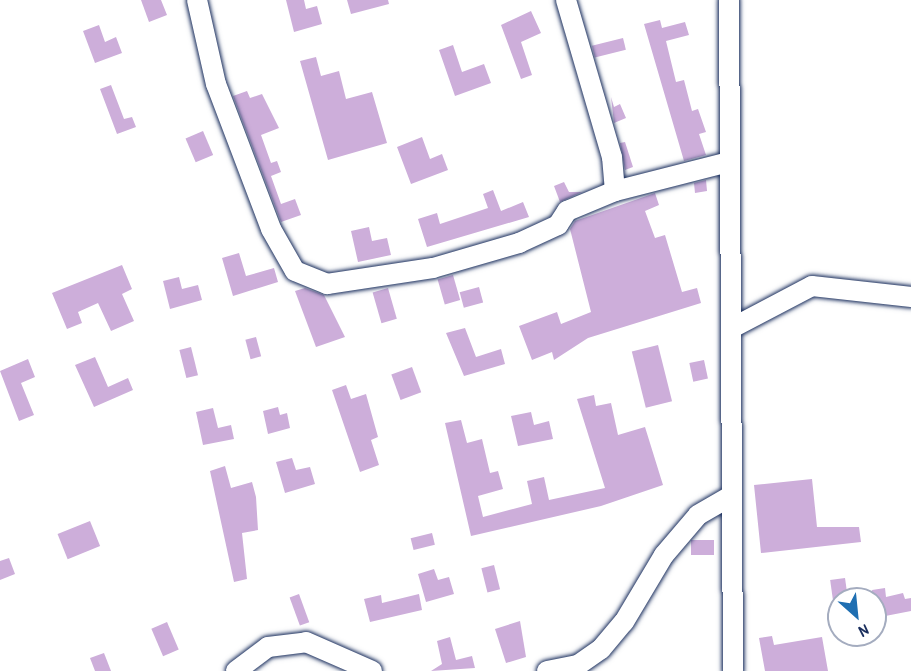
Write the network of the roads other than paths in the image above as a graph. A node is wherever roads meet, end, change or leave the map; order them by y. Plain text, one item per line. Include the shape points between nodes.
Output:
1 (197, 0) edge
2 (566, 0) edge
3 (729, 0) edge
4 (729, 162) junction
5 (615, 192) junction
6 (911, 297) edge
7 (732, 328) junction
8 (731, 496) junction
9 (236, 671) edge
10 (372, 671) edge
11 (547, 671) edge
12 (733, 671) edge

1 - 5 street via 216,84 252,184 295,271 340,284 433,268 519,243 558,225 567,211
2 - 5 street via 612,157
3 - 4 street
4 - 5 street
4 - 7 street
6 - 7 street via 812,286
7 - 8 street
8 - 11 street via 698,515 601,649 578,664
8 - 12 street
9 - 10 street via 268,647 306,642

